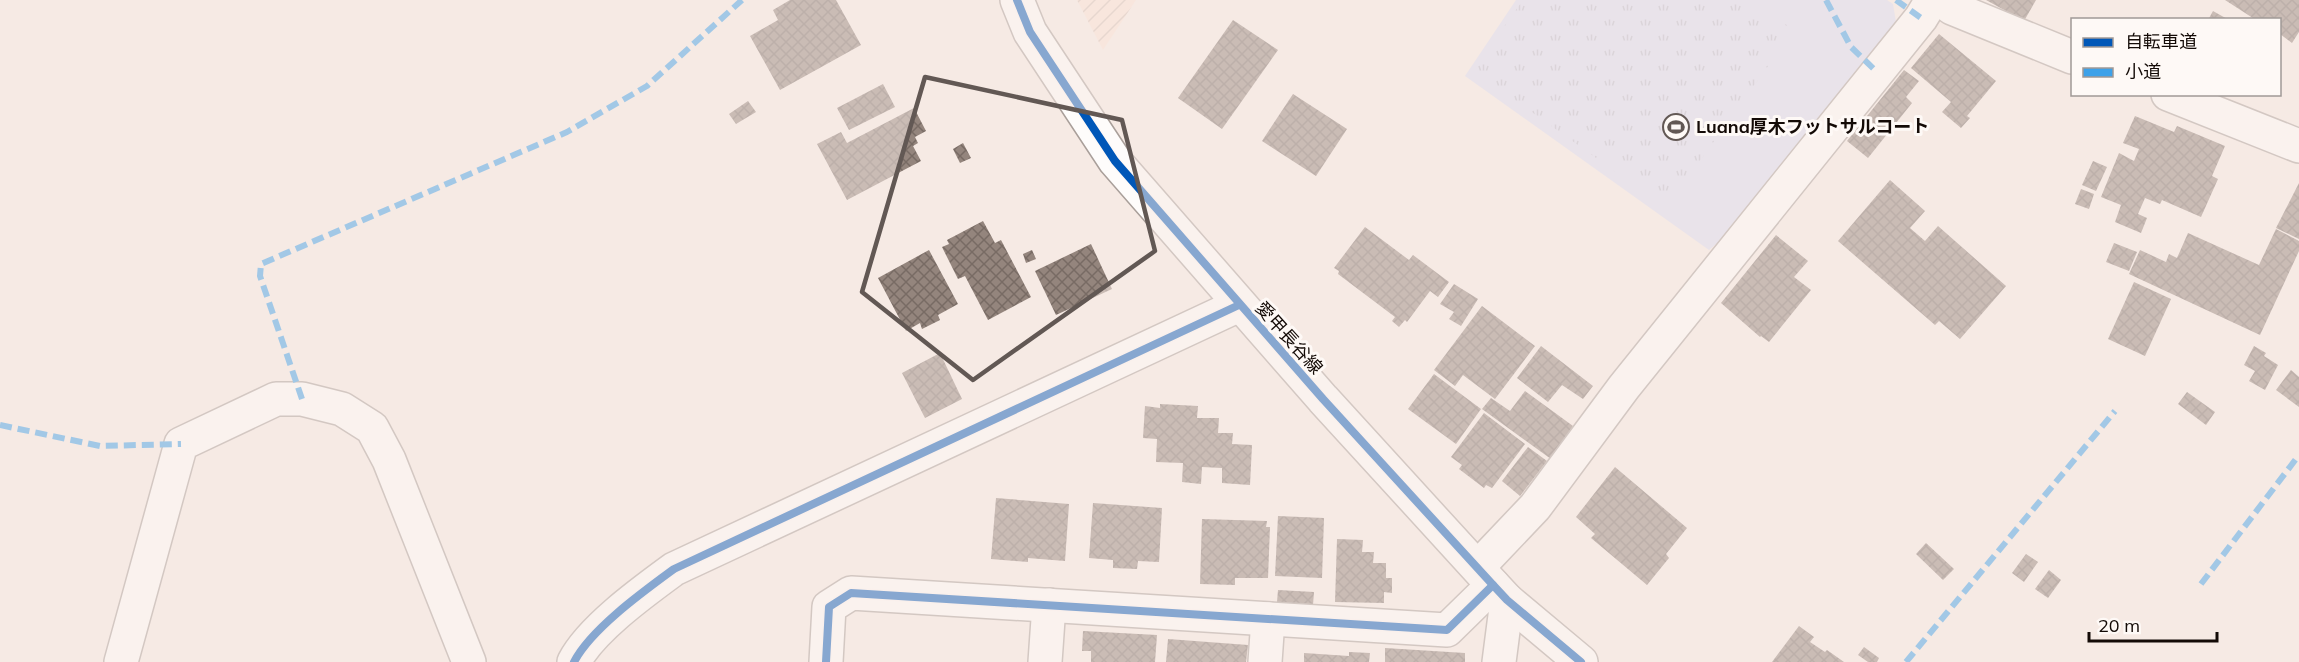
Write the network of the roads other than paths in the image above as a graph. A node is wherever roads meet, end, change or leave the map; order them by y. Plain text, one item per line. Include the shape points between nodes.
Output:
1 (1017, 0) edge
2 (1932, 0) edge
3 (1942, 0) edge
4 (2071, 56) edge
5 (2173, 96) edge
6 (2299, 146) edge
7 (1239, 305) junction
8 (1492, 584) junction
9 (1049, 605) junction
10 (1268, 619) junction
11 (121, 662) edge
12 (469, 662) edge
13 (574, 662) edge
14 (826, 662) edge
15 (1045, 662) edge
16 (1265, 662) edge
17 (1499, 662) edge
18 (1581, 662) edge

1 - 7 street, 愛甲長谷線 via 1030,32 1114,160
2 - 8 street via 1922,18 1624,387 1535,507
3 - 4 street via 1952,8
5 - 6 street
7 - 8 street, 愛甲長谷線
7 - 13 street via 674,569 631,600 579,651
8 - 10 street via 1447,630
8 - 17 street
8 - 18 street, 愛甲長谷線
9 - 10 street
9 - 14 street via 851,593 829,607
9 - 15 street
10 - 16 street
11 - 12 street via 182,444 276,399 302,399 342,409 372,428

